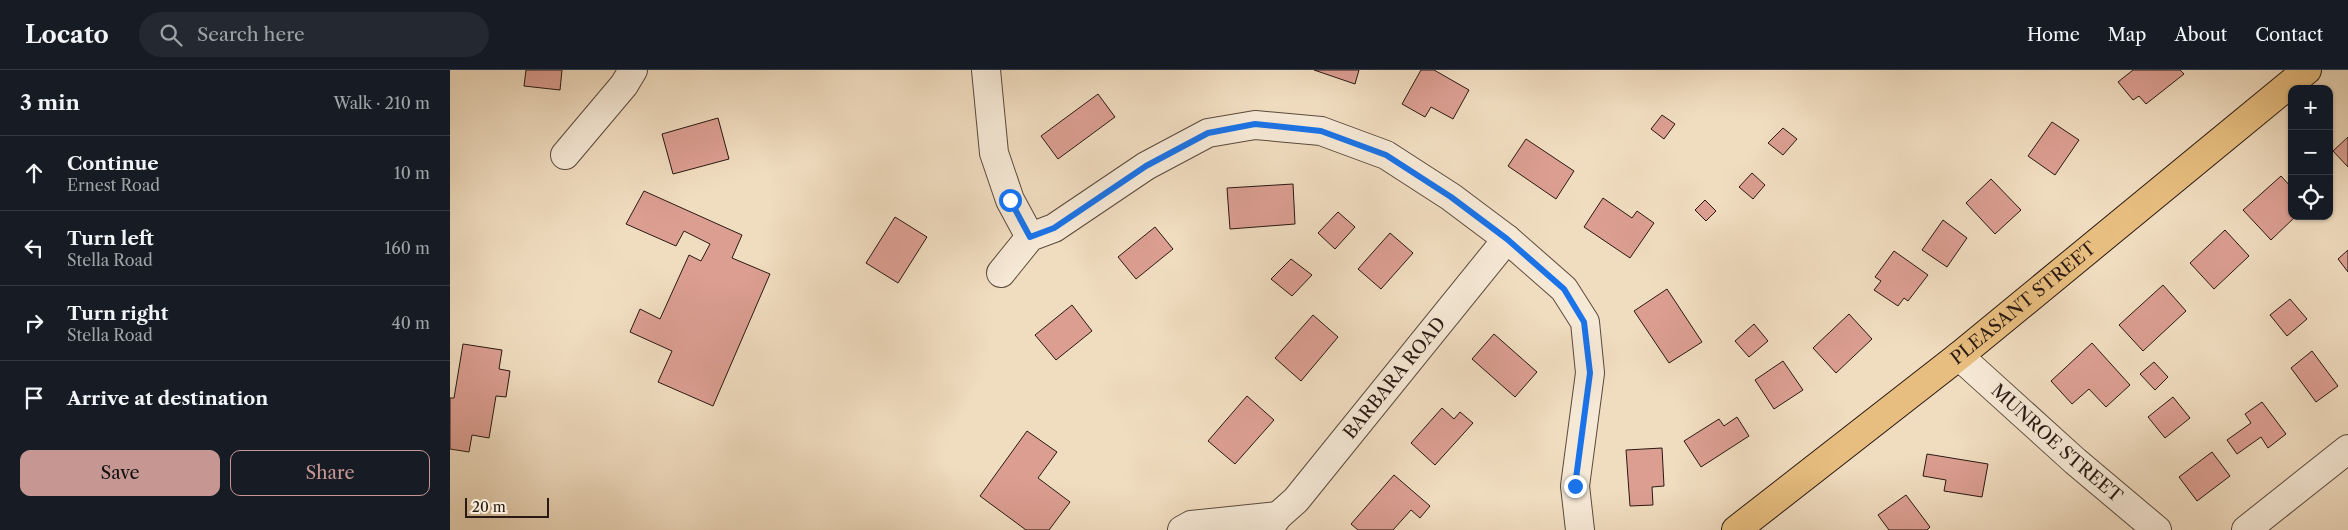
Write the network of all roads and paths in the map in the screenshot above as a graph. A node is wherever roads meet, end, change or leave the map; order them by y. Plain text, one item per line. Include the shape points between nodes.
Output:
1 (633, 70) edge
2 (986, 70) edge
3 (2307, 70) edge
4 (565, 155) dead end
5 (1030, 237) junction
6 (1507, 239) junction
7 (1001, 273) dead end
8 (1959, 356) junction
9 (2348, 449) edge
10 (1273, 523) edge
11 (1182, 530) edge
12 (1580, 530) edge
13 (1736, 530) edge
14 (2156, 530) edge
15 (2246, 530) edge

1 - 4 street
2 - 5 street via 994,153 1010,200
3 - 8 main road, PLEASANT STREET
5 - 6 street via 1054,228 1146,166 1208,133 1255,124 1321,131 1386,155 1451,197
5 - 7 street
6 - 10 street, BARBARA ROAD via 1296,500
6 - 12 street via 1564,289 1584,322 1590,373 1575,486
8 - 13 main road, PLEASANT STREET
8 - 14 street, MUNROE STREET via 2074,461
9 - 15 street
10 - 11 street, BARBARA ROAD via 1191,525

